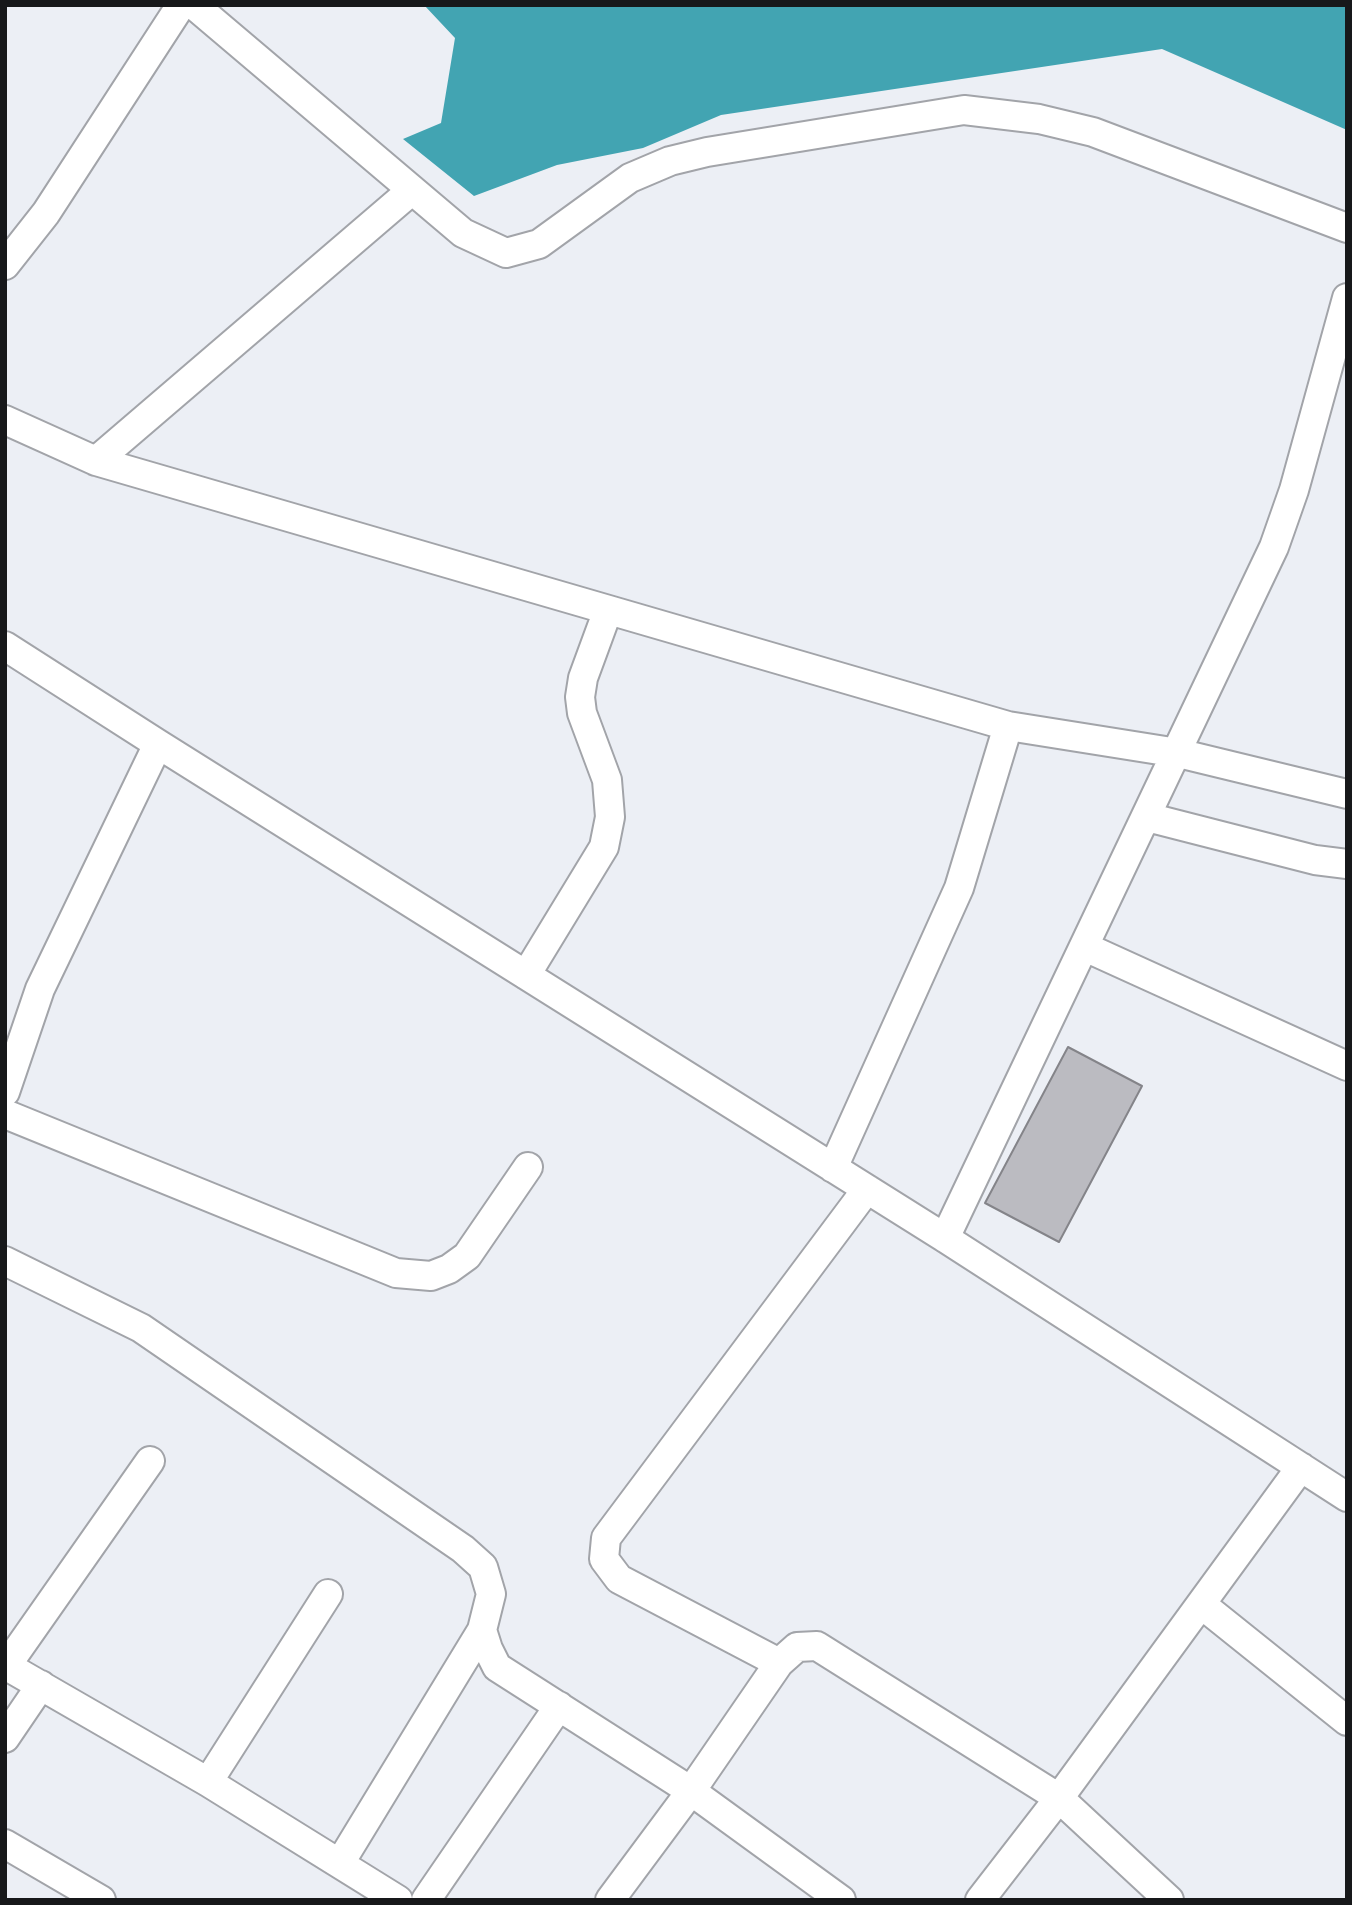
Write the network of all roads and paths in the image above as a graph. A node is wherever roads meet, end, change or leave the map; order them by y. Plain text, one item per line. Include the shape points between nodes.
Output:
1 (181, 5) edge
2 (194, 5) edge
3 (411, 191) junction
4 (1347, 229) edge
5 (5, 265) edge
6 (1347, 299) edge
7 (5, 420) edge
8 (96, 461) junction
9 (608, 610) junction
10 (8, 654) edge
11 (1008, 726) junction
12 (158, 744) junction
13 (1178, 753) junction
14 (1347, 794) edge
15 (1147, 817) junction
16 (1347, 864) edge
17 (1085, 947) junction
18 (526, 975) junction
19 (1347, 1066) edge
20 (5, 1092) edge
21 (5, 1114) edge
22 (528, 1167) dead end
23 (833, 1168) junction
24 (867, 1189) junction
25 (945, 1238) junction
26 (5, 1261) edge
27 (150, 1461) dead end
28 (1301, 1467) junction
29 (1347, 1497) edge
30 (328, 1594) dead end
31 (1201, 1604) junction
32 (482, 1630) junction
33 (779, 1663) junction
34 (6, 1665) edge
35 (41, 1685) junction
36 (559, 1706) junction
37 (1347, 1721) edge
38 (5, 1738) edge
39 (208, 1782) junction
40 (691, 1791) junction
41 (1059, 1798) junction
42 (5, 1844) edge
43 (340, 1863) junction
44 (1168, 1899) edge
45 (101, 1900) edge
46 (398, 1900) edge
47 (426, 1900) edge
48 (610, 1900) edge
49 (841, 1900) edge
50 (980, 1900) edge

1 - 5 street via 46,213
2 - 3 street
3 - 4 street via 463,233 506,253 539,244 630,178 670,161 964,110 1039,119 1093,132
3 - 8 street
6 - 13 street via 1274,547
7 - 8 street
8 - 9 street
9 - 11 street
9 - 18 street via 580,697 607,780 610,817 604,847
10 - 12 street
11 - 13 street
11 - 23 street via 959,888
12 - 18 street
12 - 20 street via 40,989
13 - 14 street
13 - 15 street
15 - 16 street
15 - 17 street
17 - 19 street
17 - 25 street
18 - 23 street
21 - 22 street via 396,1273 431,1276 467,1256
23 - 24 street
24 - 25 street
24 - 33 street via 606,1538 604,1559 619,1578
25 - 28 street
26 - 32 street via 141,1328 463,1549 483,1567 491,1594
27 - 34 street
28 - 29 street
28 - 31 street
30 - 39 street
31 - 37 street
31 - 41 street
32 - 36 street via 497,1667
32 - 43 street
33 - 40 street
33 - 41 street via 797,1647 817,1646
34 - 35 street
35 - 38 street
35 - 39 street
36 - 40 street
36 - 47 street
39 - 43 street
40 - 48 street
40 - 49 street
41 - 44 street
41 - 50 street
42 - 45 street
43 - 46 street

